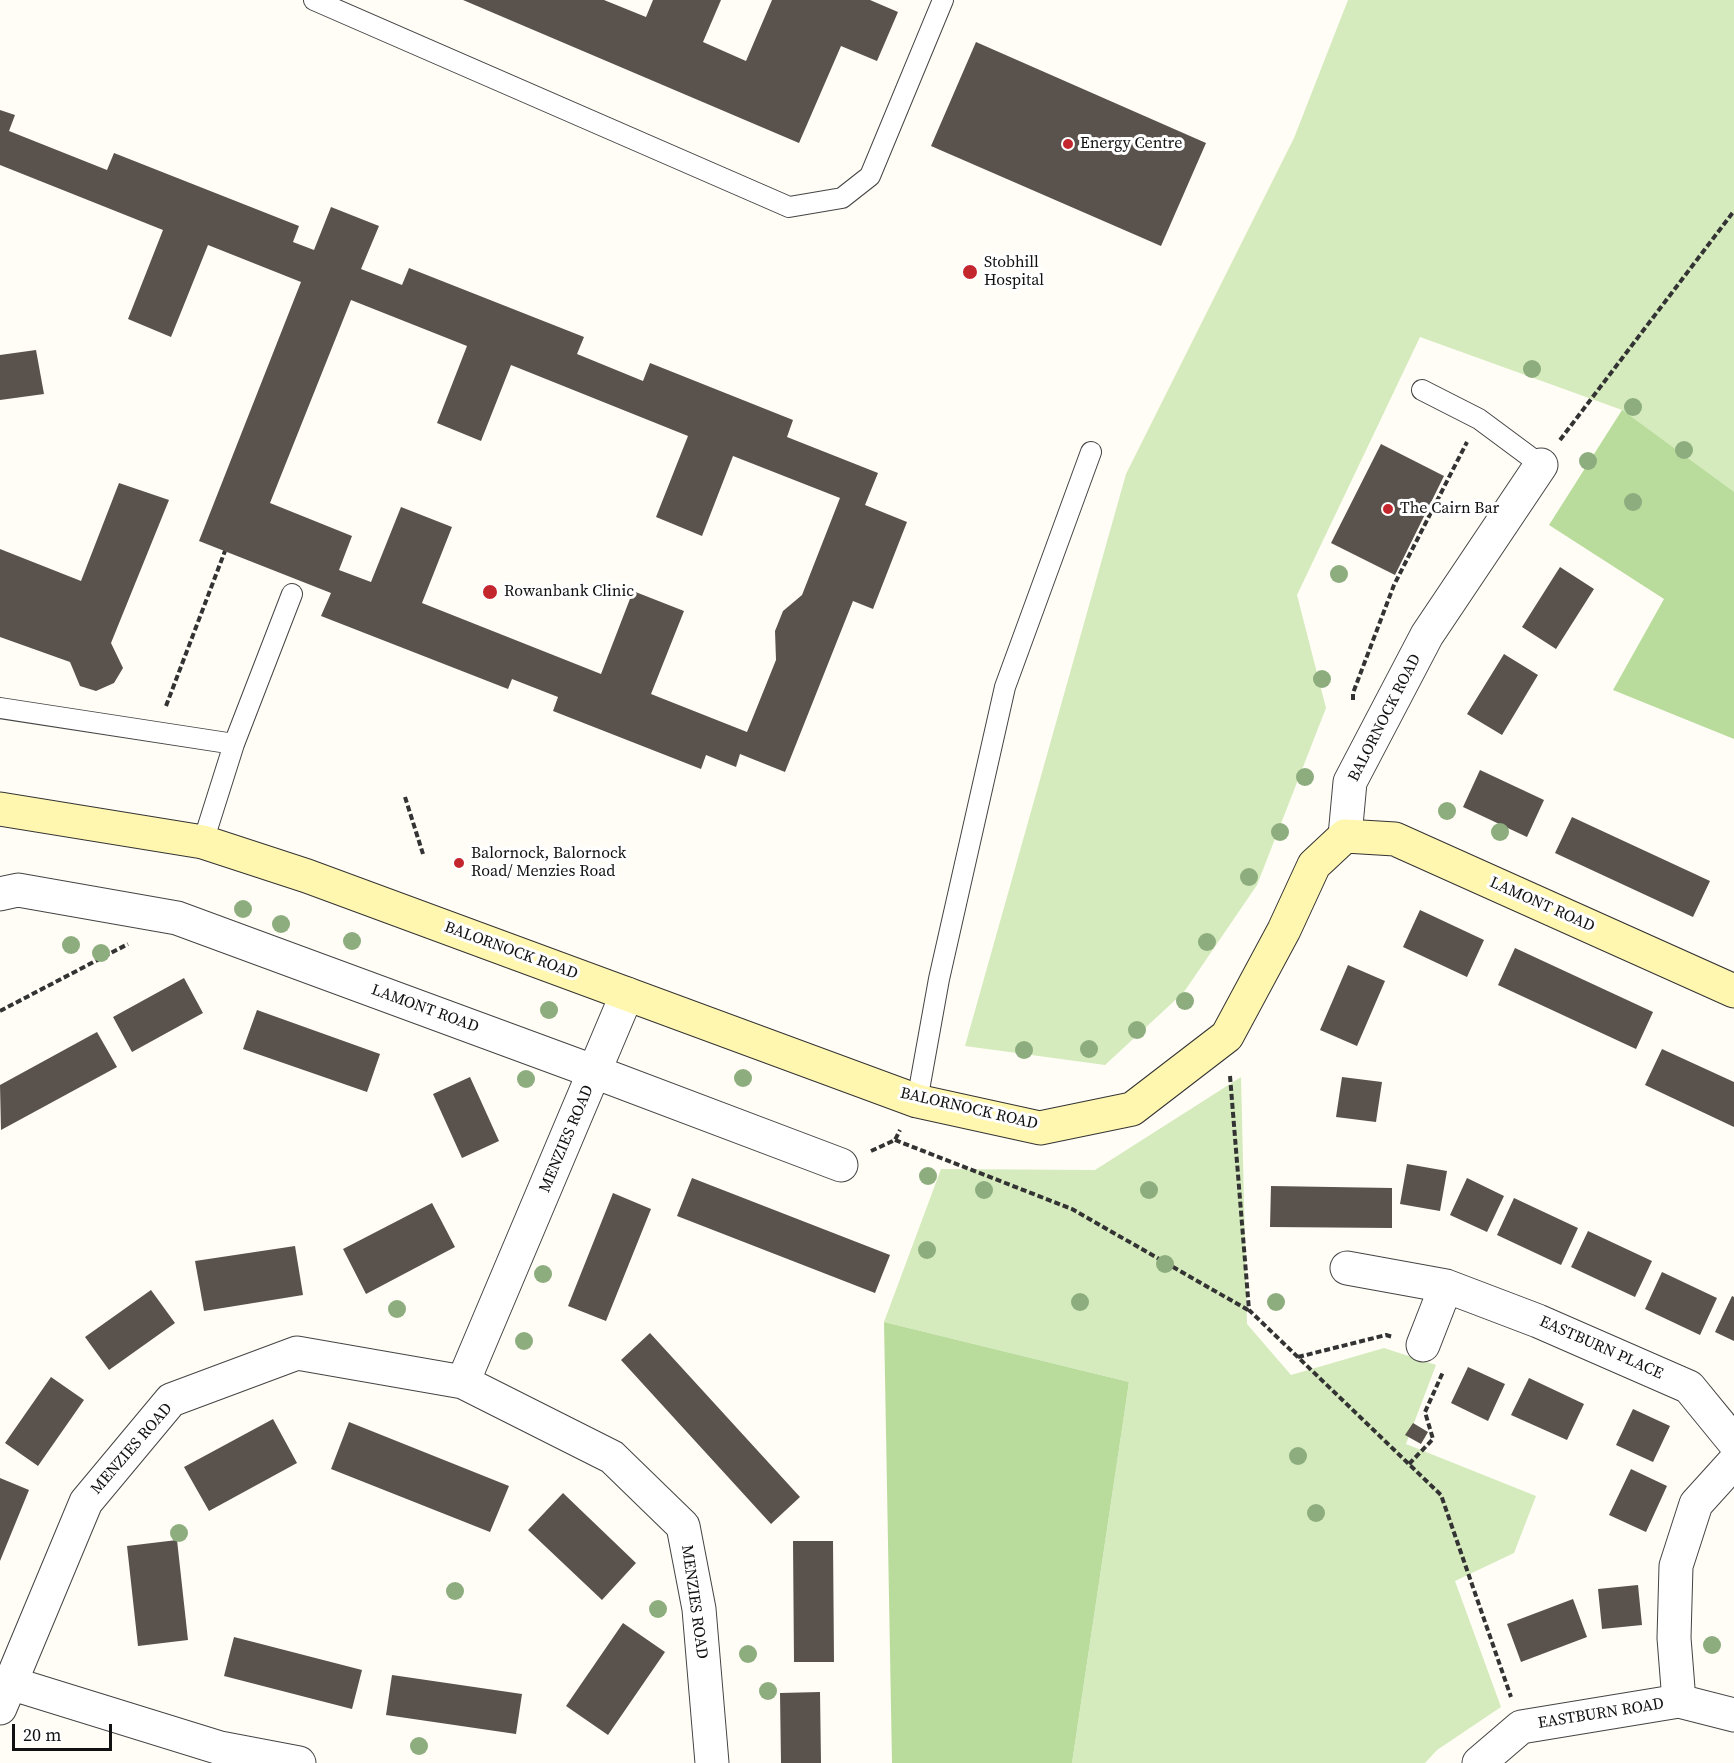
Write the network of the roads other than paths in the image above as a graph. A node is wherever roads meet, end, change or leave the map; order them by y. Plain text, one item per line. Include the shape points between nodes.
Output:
1 (314, 0) edge
2 (936, 2) edge
3 (1422, 390) dead end
4 (1091, 453) dead end
5 (1541, 465) joint
6 (292, 594) dead end
7 (0, 708) edge
8 (234, 744) junction
9 (0, 809) edge
10 (1346, 836) junction
11 (203, 842) junction
12 (0, 894) edge
13 (1734, 991) edge
14 (627, 994) junction
15 (595, 1072) junction
16 (917, 1101) junction
17 (841, 1166) road end
18 (1347, 1268) dead end
19 (1446, 1286) junction
20 (1424, 1345) road end
21 (463, 1382) junction
22 (1734, 1442) edge
23 (1734, 1462) edge
24 (5, 1695) edge
25 (1679, 1701) junction
26 (1734, 1715) edge
27 (299, 1763) edge
28 (712, 1763) edge
29 (1479, 1763) edge

1 - 2 lane via 789,207 842,198 870,176
3 - 5 lane via 1479,419
4 - 16 lane via 1005,687 939,979
5 - 10 street, BALORNOCK ROAD via 1422,646 1350,782
6 - 8 lane
7 - 8 lane
8 - 11 lane
9 - 11 street, BALORNOCK ROAD
10 - 13 street, LAMONT ROAD via 1395,839
10 - 16 street, BALORNOCK ROAD via 1314,865 1227,1036 1132,1109 1040,1128
11 - 14 street, BALORNOCK ROAD via 307,876
12 - 15 street, LAMONT ROAD via 18,890 177,918
14 - 15 street, MENZIES ROAD
14 - 16 street, BALORNOCK ROAD
15 - 17 street, LAMONT ROAD
15 - 21 street, MENZIES ROAD
18 - 19 street, EASTBURN PLACE
19 - 20 street
19 - 22 street, EASTBURN PLACE via 1689,1387
21 - 24 street, MENZIES ROAD via 297,1353 171,1400 86,1502
21 - 28 street, MENZIES ROAD via 612,1457 683,1526 699,1609
23 - 25 street via 1696,1504 1676,1566 1674,1638
24 - 27 street via 220,1748
25 - 26 street, EASTBURN ROAD
25 - 29 street, EASTBURN ROAD via 1521,1727

